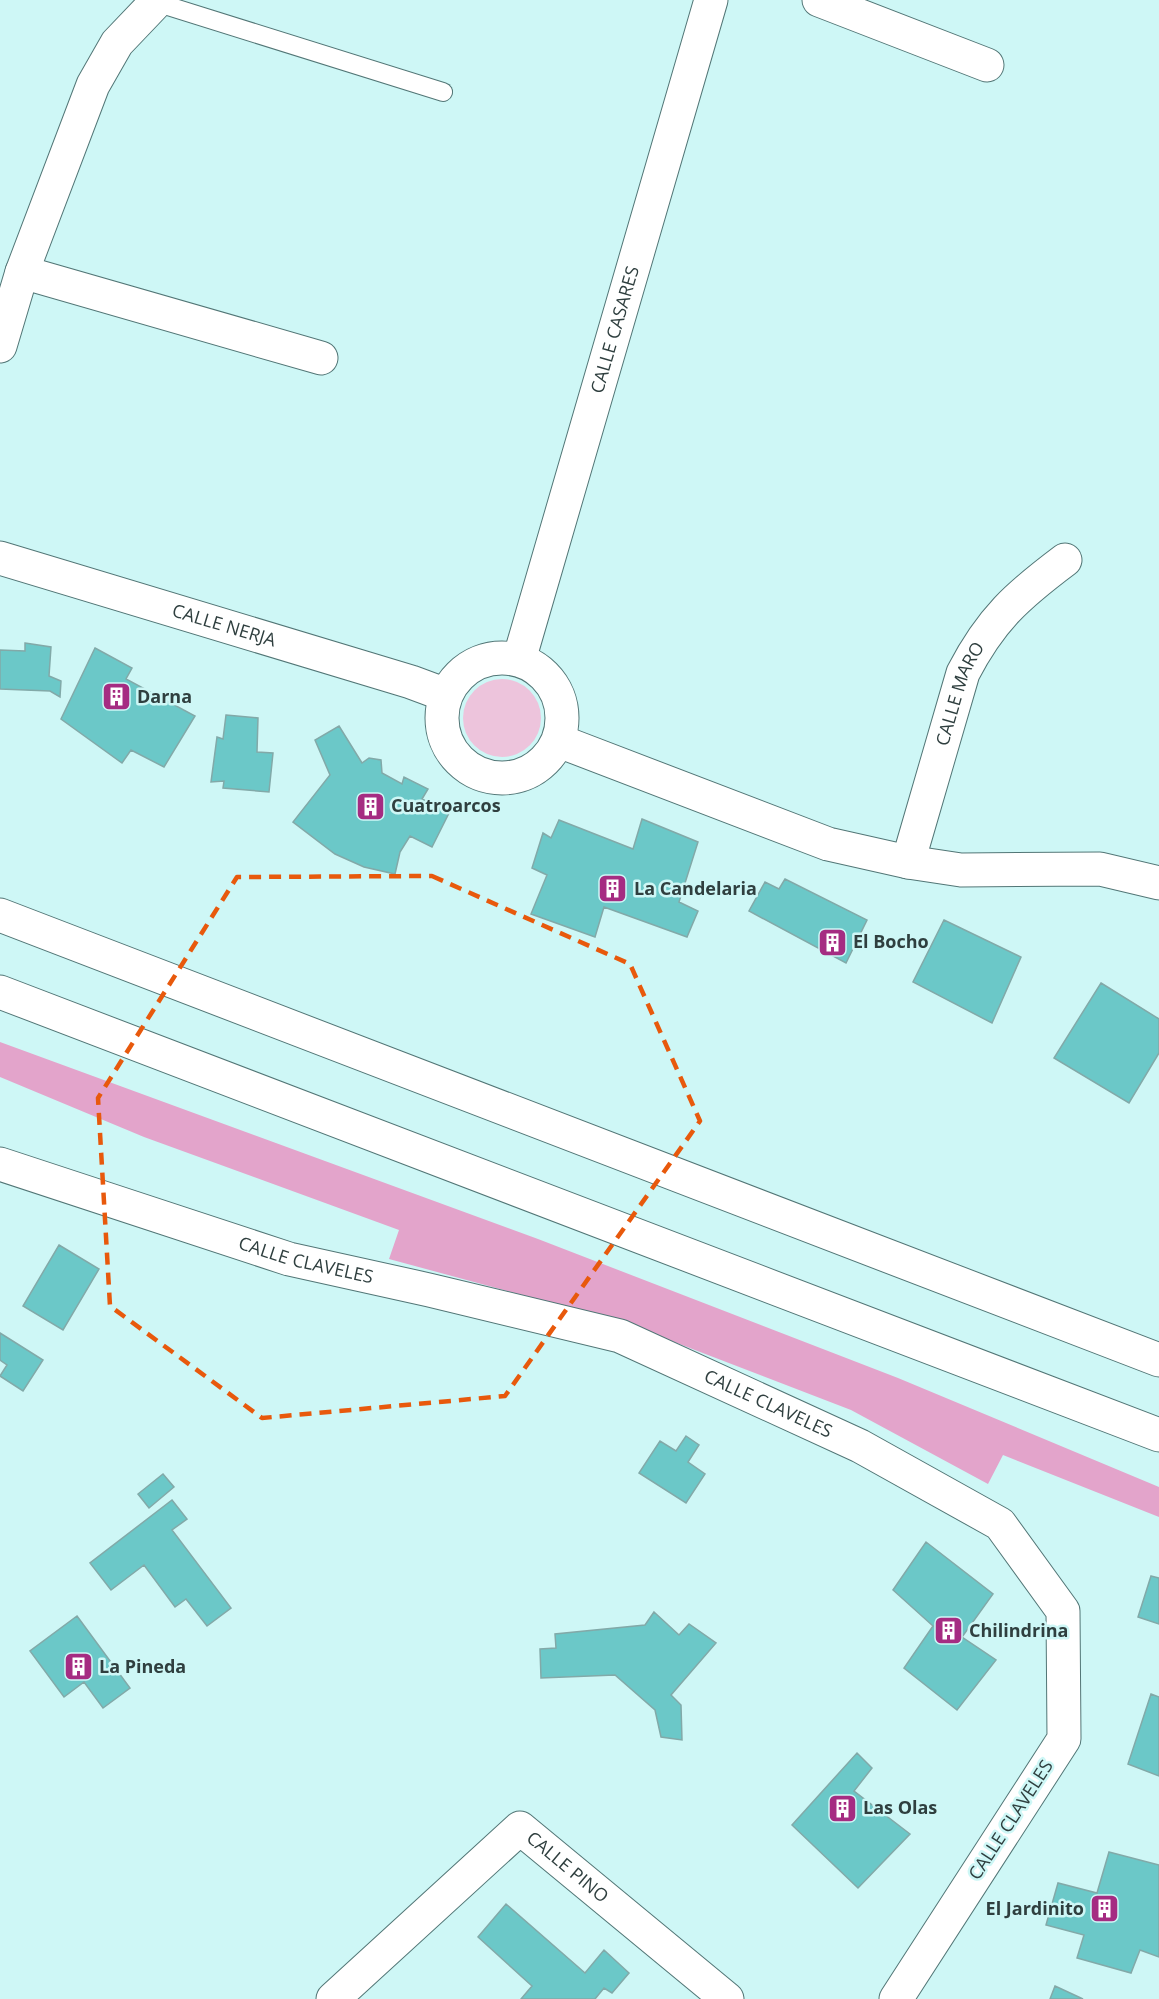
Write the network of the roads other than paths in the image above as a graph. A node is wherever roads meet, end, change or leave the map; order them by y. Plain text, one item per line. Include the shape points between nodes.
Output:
1 (711, 0) edge
2 (819, 0) edge
3 (156, 1) edge
4 (987, 65) dead end
5 (443, 92) dead end
6 (22, 272) junction
7 (0, 346) edge
8 (321, 358) dead end
9 (0, 558) edge
10 (1065, 560) dead end
11 (519, 660) junction
12 (446, 695) junction
13 (559, 741) junction
14 (908, 862) junction
15 (1159, 883) edge
16 (0, 915) edge
17 (0, 992) edge
18 (0, 1164) edge
19 (1159, 1360) edge
20 (1159, 1435) edge
21 (333, 1999) edge
22 (727, 1999) edge
23 (896, 1999) edge

1 - 11 main road, CALLE CASARES
2 - 4 main road
3 - 5 lane
3 - 6 main road via 117,43 93,85
6 - 7 main road
6 - 8 main road
9 - 12 main road, CALLE NERJA
10 - 14 main road, CALLE MARO via 1020,594 977,646 963,673
11 - 12 main road via 484,660 468,668
11 - 13 main road via 537,669 560,700 563,720
12 - 13 main road via 443,723 452,750 464,764 481,774 499,778 518,776 535,768
13 - 14 main road via 828,844
14 - 15 main road via 961,870 1100,869
16 - 19 main road
17 - 20 main road
18 - 23 main road, CALLE CLAVELES via 289,1259 620,1336 860,1446 1000,1524 1063,1611 1064,1738
21 - 22 main road, CALLE PINO via 520,1828

